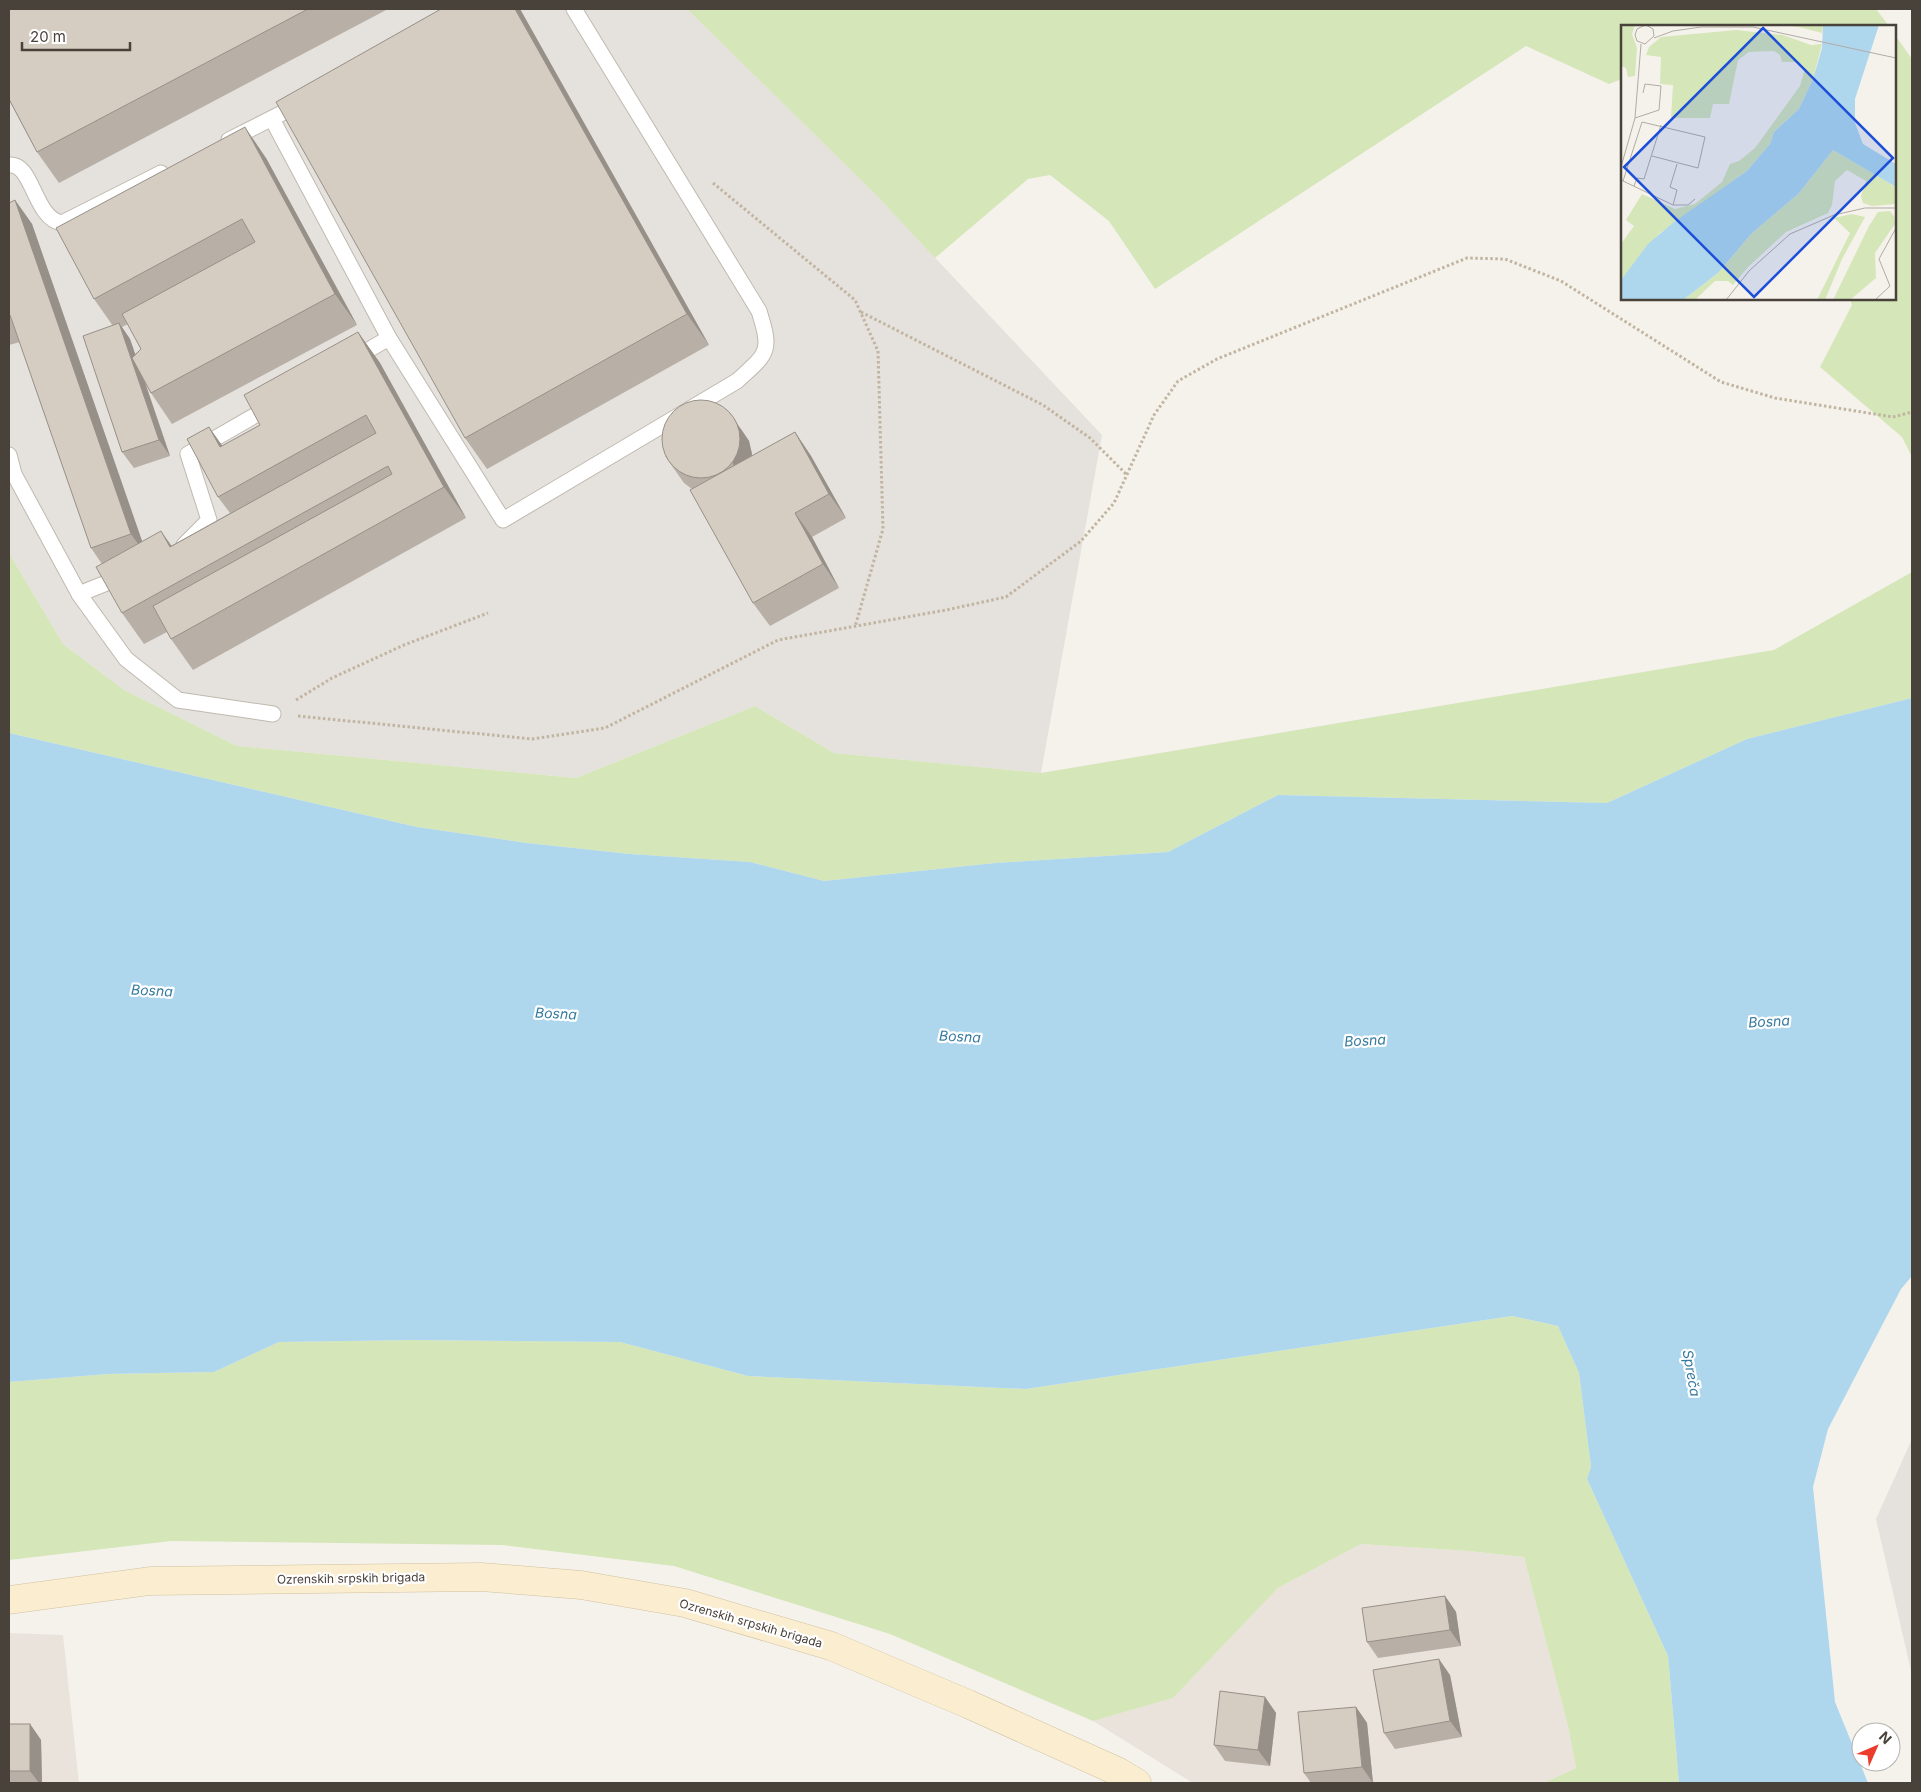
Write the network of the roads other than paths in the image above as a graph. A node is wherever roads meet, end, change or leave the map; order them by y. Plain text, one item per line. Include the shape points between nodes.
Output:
1 (574, 9) edge
2 (315, 95) edge
3 (272, 119) junction
4 (212, 148) edge
5 (9, 165) edge
6 (178, 165) edge
7 (389, 338) junction
8 (338, 367) edge
9 (288, 396) edge
10 (9, 455) edge
11 (172, 552) edge
12 (141, 569) edge
13 (78, 594) junction
14 (273, 714) road end
15 (9, 1600) edge
16 (1137, 1783) edge

1 - 7 lane via 759,311 767,349 737,381 503,520
2 - 3 lane
3 - 4 lane
3 - 7 lane
5 - 6 lane via 15,165 22,171 46,215 62,223
7 - 8 lane
9 - 11 lane via 188,454 208,520 186,544
10 - 13 lane via 14,474
12 - 13 lane
13 - 14 lane via 126,659 178,700
15 - 16 main road, Ozrenskih srpskih brigada via 150,1581 481,1577 581,1585 685,1603 831,1646 1119,1772

